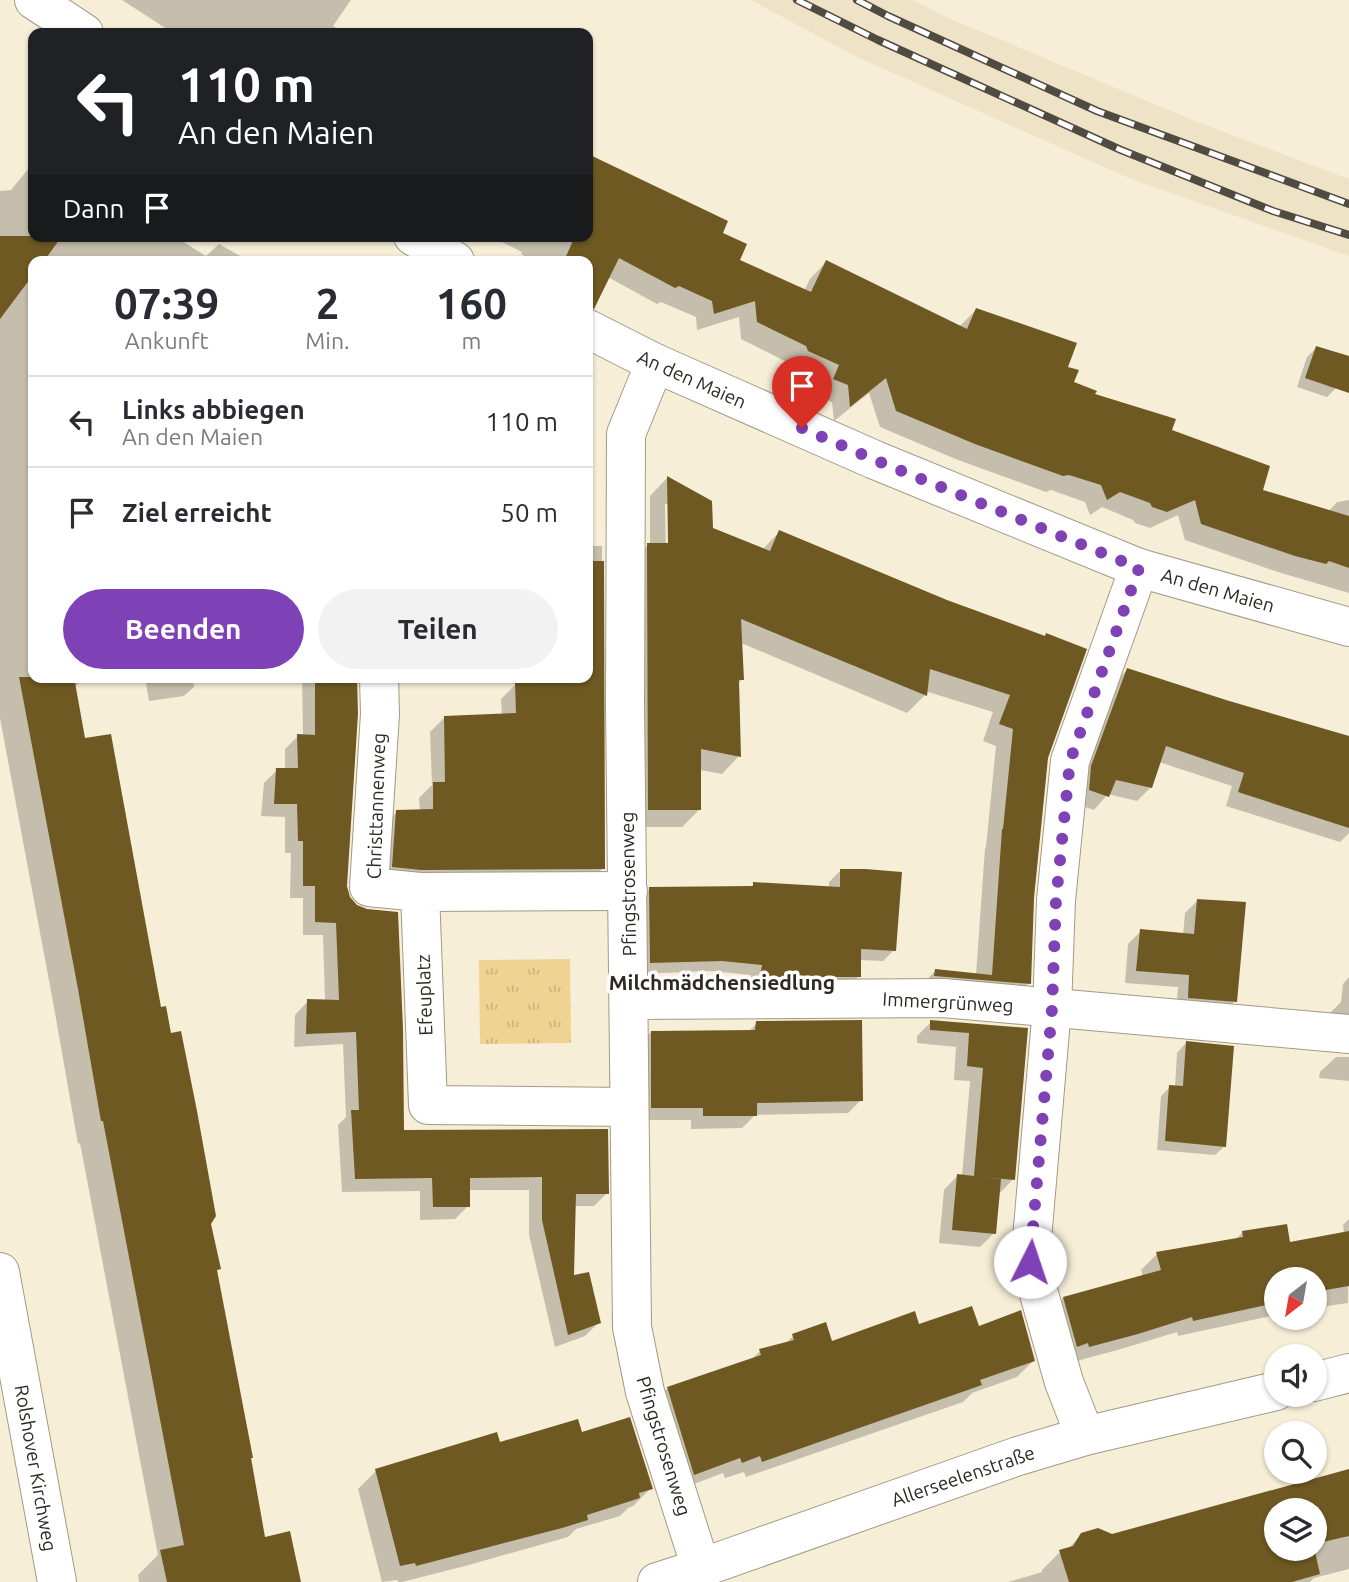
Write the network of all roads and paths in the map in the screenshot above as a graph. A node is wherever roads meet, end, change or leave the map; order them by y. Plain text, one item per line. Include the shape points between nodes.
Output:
1 (34, 0) edge
2 (76, 28) edge
3 (423, 242) edge
4 (447, 256) edge
5 (593, 332) edge
6 (655, 363) junction
7 (1139, 568) junction
8 (1349, 627) edge
9 (379, 683) edge
10 (628, 891) junction
11 (420, 892) junction
12 (629, 1000) junction
13 (1052, 1009) junction
14 (1349, 1034) edge
15 (629, 1108) junction
16 (0, 1272) edge
17 (1349, 1373) edge
18 (1327, 1379) edge
19 (1264, 1394) edge
20 (1085, 1436) junction
21 (701, 1568) junction
22 (57, 1582) edge
23 (657, 1582) edge

1 - 2 street
3 - 4 street
5 - 6 street, An den Maien
6 - 7 street, An den Maien via 875,460
6 - 10 street, Pfingstrosenweg via 626,434
7 - 8 street, An den Maien
7 - 13 street via 1070,761 1056,900
9 - 11 street, Christtannenweg via 369,887
10 - 11 street
10 - 12 street, Pfingstrosenweg
11 - 15 street, Efeuplatz via 428,1105
12 - 13 street, Immergrünweg via 943,998
12 - 15 street, Pfingstrosenweg
13 - 14 street, Immergrünweg
13 - 20 street via 1030,1262 1064,1382
15 - 21 street, Pfingstrosenweg via 632,1327 645,1392
16 - 22 street, Rolshover Kirchweg
17 - 18 street
19 - 20 street, Allerseelenstraße
20 - 21 street, Allerseelenstraße
21 - 23 street, Allerseelenstraße

